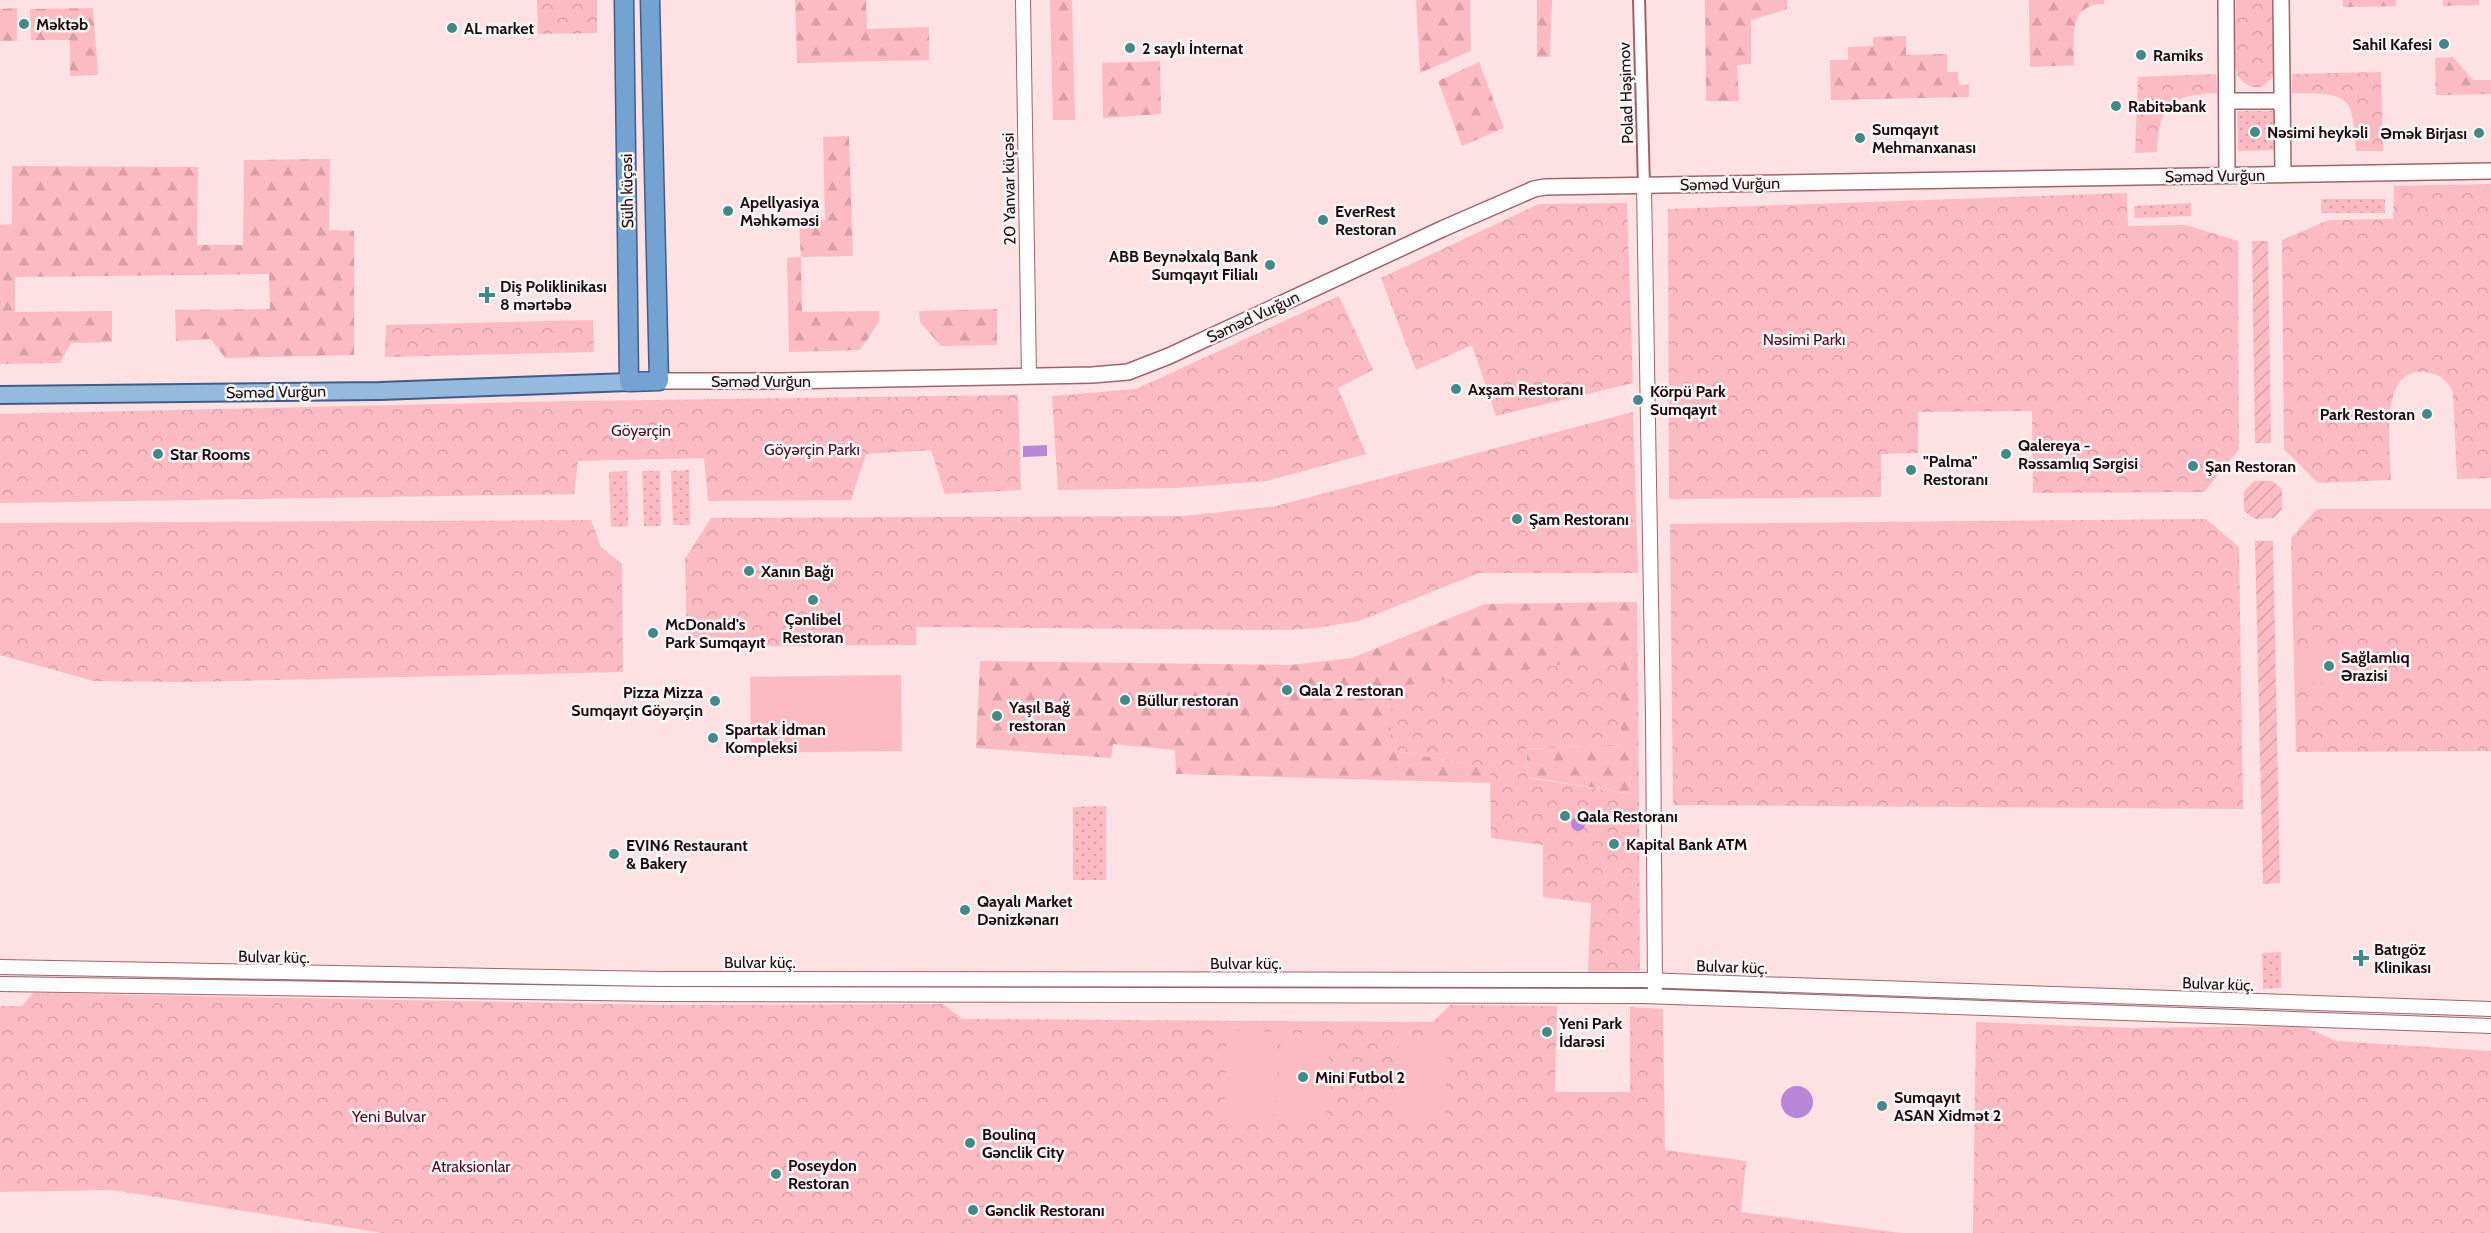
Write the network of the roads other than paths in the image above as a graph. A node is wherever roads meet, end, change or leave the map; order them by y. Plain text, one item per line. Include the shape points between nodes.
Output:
1 (1023, 0) edge
2 (1639, 0) edge
3 (2226, 0) edge
4 (2281, 0) edge
5 (650, 2) edge
6 (624, 3) edge
7 (2227, 101) junction
8 (2282, 101) junction
9 (2491, 171) edge
10 (2283, 175) junction
11 (2228, 176) junction
12 (1644, 186) junction
13 (1029, 376) junction
14 (659, 381) junction
15 (629, 382) junction
16 (0, 395) edge
17 (0, 968) edge
18 (50, 968) junction
19 (1066, 979) junction
20 (1462, 980) junction
21 (1654, 981) junction
22 (0, 984) edge
23 (49, 984) junction
24 (1066, 995) junction
25 (1462, 995) junction
26 (1654, 997) junction
27 (2318, 1003) junction
28 (2491, 1009) edge
29 (2317, 1020) junction
30 (2491, 1026) edge

1 - 13 street, 20 Yanvar küçəsi
2 - 12 street, Polad Həşimov
3 - 7 main road
4 - 8 main road
5 - 6 highway
5 - 14 highway, Sülh küçəsi
6 - 15 highway, Sülh küçəsi
7 - 8 main road
7 - 11 main road
8 - 10 main road
9 - 10 main road, Səməd Vurğun
10 - 11 main road, Səməd Vurğun
11 - 12 main road, Səməd Vurğun
12 - 13 main road, Səməd Vurğun via 1534,189 1148,365 1110,374
12 - 21 street
13 - 14 main road, Səməd Vurğun
14 - 15 highway, Səməd Vurğun
15 - 16 main road, Səməd Vurğun via 380,391
17 - 18 street, Bulvar küç.
18 - 19 street, Bulvar küç. via 661,979
18 - 23 street
19 - 20 street, Bulvar küç.
19 - 24 street
20 - 21 street, Bulvar küç.
20 - 25 street
21 - 26 street
21 - 27 street, Bulvar küç.
22 - 23 street, Bulvar küç.
23 - 24 street, Bulvar küç. via 661,994
24 - 25 street, Bulvar küç.
25 - 26 street, Bulvar küç.
26 - 29 street, Bulvar küç.
27 - 28 street, Bulvar küç.
27 - 29 street
29 - 30 street, Bulvar küç.

